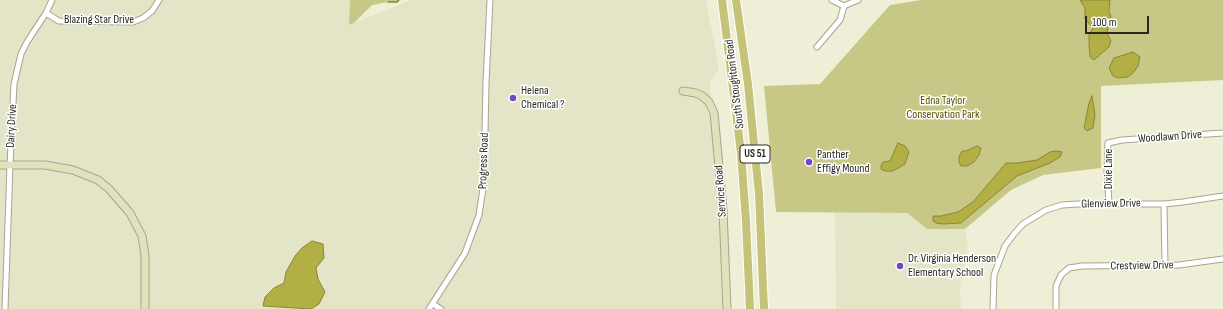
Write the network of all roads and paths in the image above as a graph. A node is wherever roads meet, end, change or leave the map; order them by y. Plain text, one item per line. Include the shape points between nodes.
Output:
1 (52, 0) edge
2 (159, 0) edge
3 (490, 0) edge
4 (722, 0) edge
5 (736, 0) edge
6 (832, 0) edge
7 (858, 0) edge
8 (844, 6) junction
9 (46, 13) junction
10 (817, 47) dead end
11 (683, 91) dead end
12 (1223, 133) edge
13 (1116, 141) joint
14 (0, 165) edge
15 (10, 165) junction
16 (1223, 196) edge
17 (1109, 203) junction
18 (1164, 204) junction
19 (1223, 259) edge
20 (1165, 265) junction
21 (433, 304) junction
22 (5, 309) edge
23 (145, 309) edge
24 (429, 309) edge
25 (441, 309) edge
26 (727, 309) edge
27 (750, 309) edge
28 (764, 309) edge
29 (993, 309) edge
30 (1056, 309) edge

1 - 9 street, Dairy Drive
2 - 9 street, Blazing Star Drive via 152,11 133,22 59,21
3 - 21 street, Progress Road via 484,182 479,215 465,253
4 - 27 main road, South Stoughton Road / US 51 via 741,153
5 - 28 main road, South Stoughton Road / US 51 via 757,174
6 - 8 street
7 - 8 street
8 - 10 street via 840,20
9 - 15 street, Dairy Drive via 21,54 14,84
11 - 26 street, Service Road via 696,93 705,98 714,113 723,210
12 - 13 street, Woodlawn Drive
13 - 17 street, Dixie Lane via 1108,145
14 - 15 street
15 - 22 street, Dairy Drive
15 - 23 street via 45,165 73,170 98,180 113,193 130,213 142,236 145,256
16 - 18 street, Glenview Drive
17 - 18 street, Glenview Drive
17 - 29 street, Glenview Drive via 1062,205 1046,210 1023,224 1009,239 999,258 994,275
18 - 20 street
19 - 20 street, Crestview Drive
20 - 30 street, Crestview Drive via 1069,268 1062,274 1056,286
21 - 24 street, Progress Road
21 - 25 street

